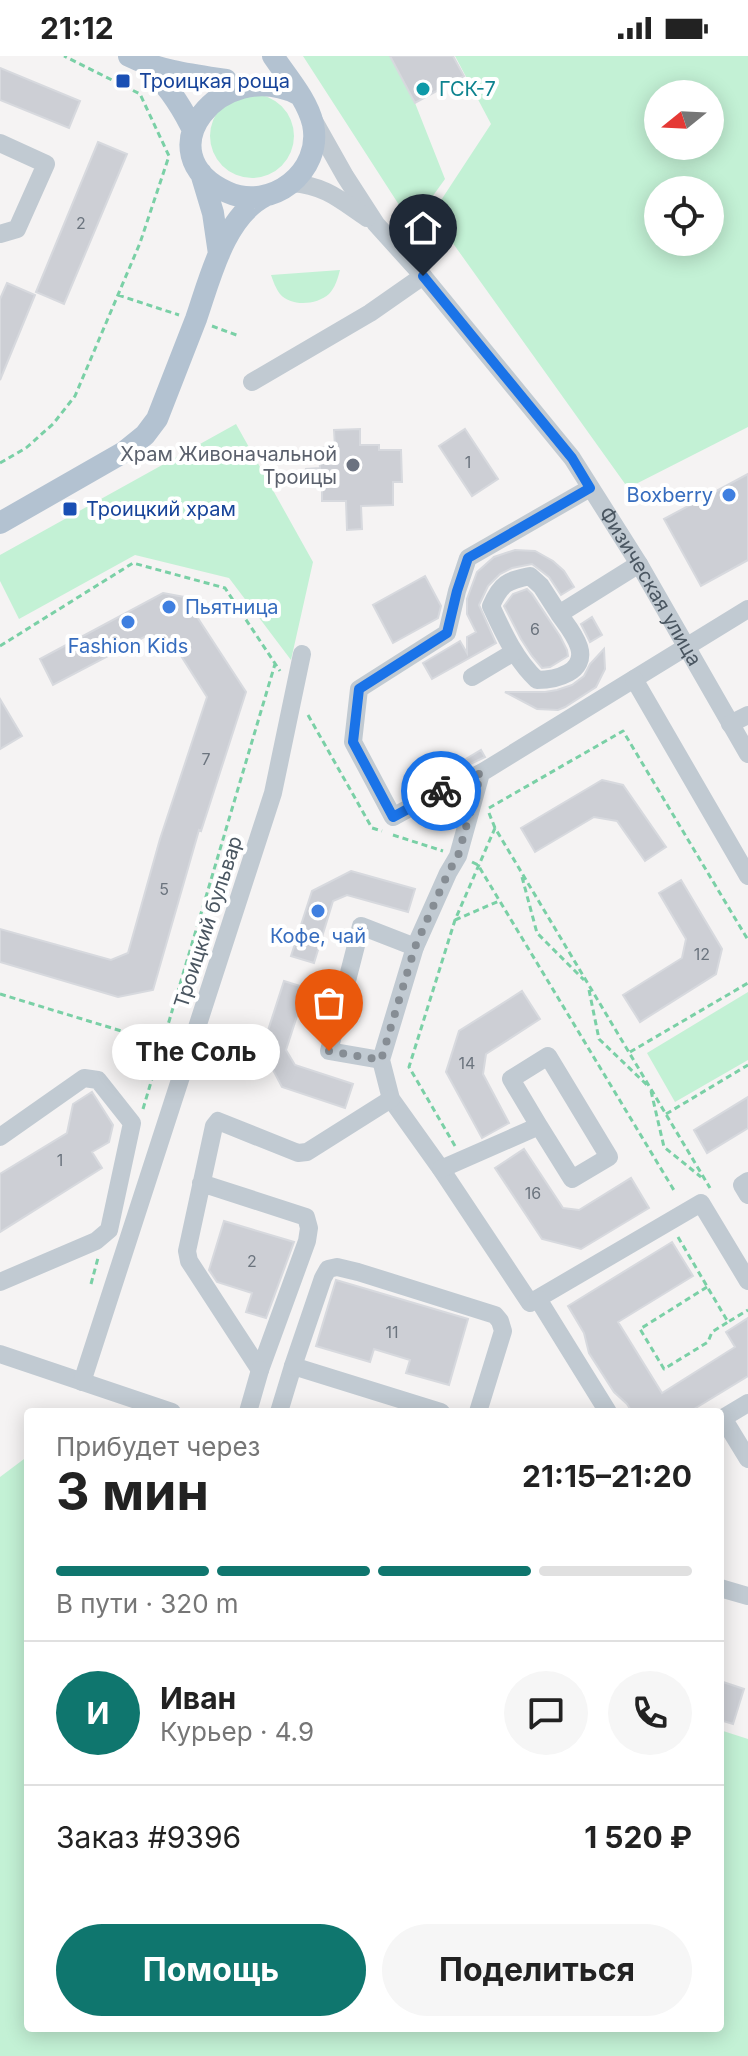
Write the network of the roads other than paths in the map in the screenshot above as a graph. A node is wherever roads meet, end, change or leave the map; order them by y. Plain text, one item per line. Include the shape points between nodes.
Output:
1 (273, 56) edge
2 (136, 60) edge
3 (231, 71) edge
4 (304, 103) junction
5 (191, 126) junction
6 (0, 143) edge
7 (198, 165) junction
8 (292, 183) junction
9 (265, 196) junction
10 (376, 224) junction
11 (0, 234) edge
12 (219, 254) junction
13 (423, 276) junction
14 (252, 382) dead end
15 (590, 488) junction
16 (0, 523) edge
17 (639, 564) junction
18 (748, 609) edge
19 (559, 614) junction
20 (685, 646) junction
21 (514, 652) junction
22 (302, 654) dead end
23 (472, 677) dead end
24 (634, 679) junction
25 (748, 715) edge
26 (730, 724) junction
27 (748, 754) edge
28 (481, 773) junction
29 (748, 876) edge
30 (415, 947) junction
31 (381, 1060) junction
32 (391, 1099) junction
33 (539, 1126) junction
34 (0, 1137) edge
35 (441, 1169) junction
36 (748, 1181) edge
37 (201, 1183) junction
38 (748, 1195) edge
39 (748, 1281) edge
40 (0, 1282) edge
41 (538, 1299) junction
42 (0, 1354) edge
43 (293, 1366) junction
44 (260, 1370) junction
45 (82, 1382) junction
46 (748, 1403) edge
47 (160, 1408) edge
48 (249, 1408) edge
49 (280, 1408) edge
50 (428, 1408) edge
51 (479, 1408) edge
52 (606, 1408) edge
53 (724, 1417) edge
54 (724, 1423) edge
55 (748, 1459) edge
56 (724, 1589) edge
57 (748, 1596) edge

1 - 4 main road
2 - 3 main road via 175,71
2 - 5 main road via 161,79
3 - 4 main road via 283,82
3 - 5 main road via 197,107
4 - 8 main road via 314,130 312,150
4 - 10 street
5 - 7 main road
6 - 11 street via 46,164 17,229
7 - 9 main road via 226,191
7 - 12 main road
8 - 9 main road
8 - 10 street via 318,187
9 - 12 main road via 244,213
10 - 13 street, Физическая улица
12 - 16 main road via 157,419 145,435
13 - 14 street
13 - 15 street, Физическая улица via 572,458
15 - 17 street, Физическая улица
15 - 28 street via 468,558 447,633 359,689 353,742 393,817
17 - 19 street
17 - 20 street, Физическая улица
18 - 20 street
19 - 21 street via 580,650 578,663 568,674 537,680
19 - 21 street via 530,576 509,581 497,591 491,606
20 - 24 street
20 - 26 street, Физическая улица
21 - 23 street
22 - 45 street, Троицкий бульвар via 273,793
24 - 28 street
24 - 29 street
25 - 26 street
26 - 27 street, Физическая улица
28 - 30 street via 458,856
30 - 31 street
30 - 31 street via 361,926 329,1051
31 - 32 street
32 - 35 street
32 - 37 street via 307,1152 218,1121
33 - 33 street via 511,1079 548,1056 609,1157 572,1179
33 - 35 street
34 - 40 street via 84,1078 98,1080 132,1123 109,1230 96,1241
35 - 41 street via 530,1303
36 - 38 street via 742,1185
37 - 44 street via 189,1261
37 - 44 street via 306,1217 307,1241
39 - 41 street via 701,1203
41 - 52 street
42 - 45 street
43 - 49 street
43 - 50 street
43 - 51 street via 323,1278 337,1267 495,1315 503,1331
44 - 48 street
45 - 47 street
46 - 53 street
54 - 55 street
56 - 57 street

